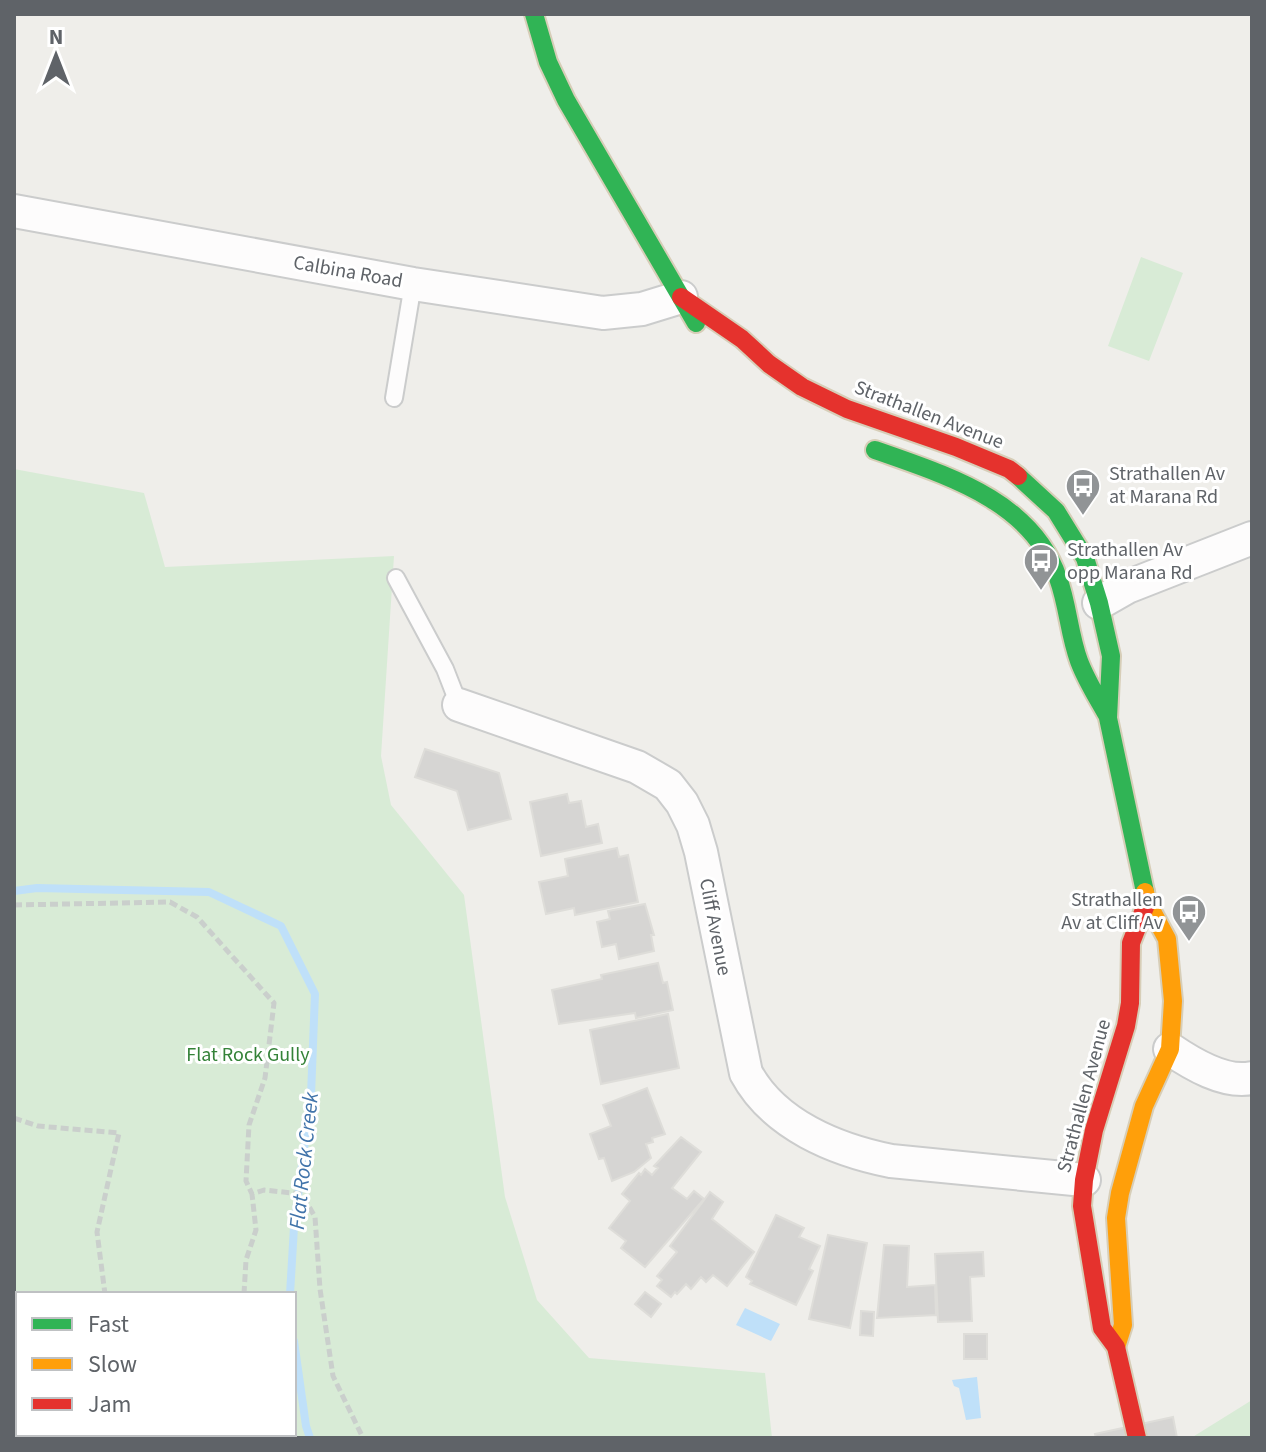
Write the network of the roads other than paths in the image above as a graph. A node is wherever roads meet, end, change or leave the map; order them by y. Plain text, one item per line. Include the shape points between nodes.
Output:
1 (534, 14) edge
2 (14, 211) edge
3 (413, 284) junction
4 (681, 297) junction
5 (705, 337) dead end
6 (394, 398) dead end
7 (855, 442) dead end
8 (1252, 538) edge
9 (396, 578) dead end
10 (1099, 603) junction
11 (459, 705) joint
12 (1108, 718) junction
13 (1147, 902) junction
14 (1131, 943) junction
15 (1149, 1006) dead end
16 (1150, 1051) junction
17 (1252, 1078) edge
18 (1144, 1106) junction
19 (1094, 1130) junction
20 (1101, 1161) junction
21 (1118, 1265) junction
22 (1117, 1350) junction
23 (1137, 1438) edge

1 - 4 main road, Strathallen Avenue via 566,100
2 - 3 street, Calbina Road
3 - 4 street, Calbina Road via 603,313
3 - 6 lane
4 - 5 main road, Strathallen Avenue
4 - 10 main road, Strathallen Avenue via 802,387 1017,475 1067,528 1085,558
7 - 12 main road, Strathallen Avenue via 982,492 1032,532 1053,564 1079,662
8 - 10 street
9 - 11 lane, Cliff Avenue
10 - 12 main road, Strathallen Avenue via 1111,656
11 - 20 street, Cliff Avenue via 637,767 668,785 693,825 701,852 746,1073 755,1090 805,1131 891,1161
12 - 13 main road, Strathallen Avenue
13 - 14 main road, Strathallen Avenue
13 - 16 main road, Strathallen Avenue via 1167,939 1173,1001
14 - 15 main road via 1146,967
14 - 19 main road, Strathallen Avenue via 1126,1026
16 - 17 street via 1223,1077
16 - 18 main road, Strathallen Avenue
16 - 19 main road
18 - 20 main road
18 - 21 main road, Strathallen Avenue via 1120,1193
19 - 20 main road, Strathallen Avenue
20 - 21 main road via 1094,1200 1108,1255
20 - 22 main road, Strathallen Avenue via 1082,1206 1102,1328
21 - 22 main road, Strathallen Avenue via 1123,1325
22 - 23 main road, Strathallen Avenue

